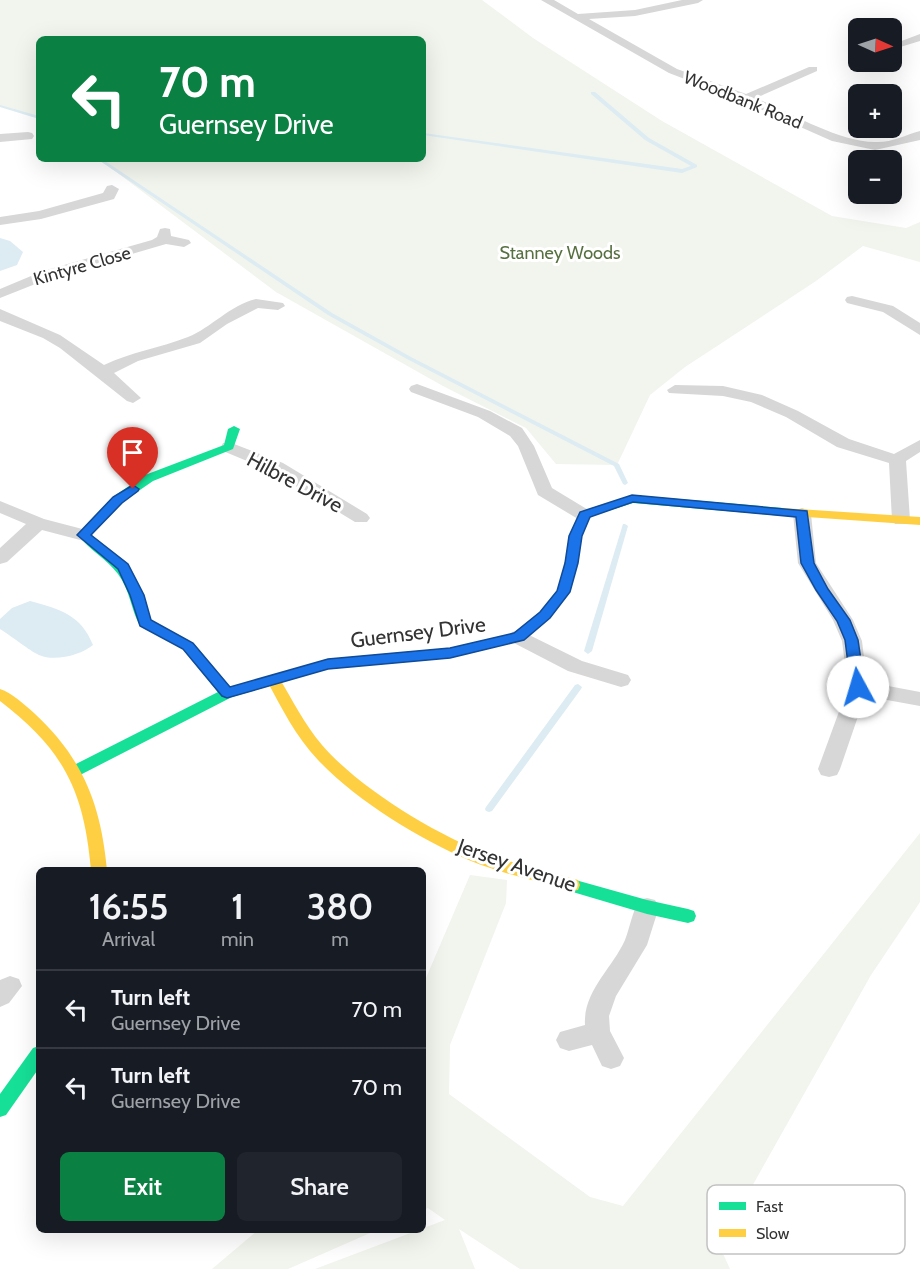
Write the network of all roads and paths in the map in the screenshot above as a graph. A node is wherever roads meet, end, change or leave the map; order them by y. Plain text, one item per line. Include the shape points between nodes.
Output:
1 (546, 0) edge
2 (698, 0) edge
3 (575, 17) junction
4 (920, 38) edge
5 (902, 43) edge
6 (812, 69) dead end
7 (746, 98) junction
8 (920, 135) edge
9 (28, 136) dead end
10 (0, 138) edge
11 (875, 146) junction
12 (876, 150) edge
13 (114, 195) dead end
14 (0, 221) edge
15 (184, 243) dead end
16 (0, 294) edge
17 (852, 300) dead end
18 (278, 306) dead end
19 (0, 314) edge
20 (920, 330) edge
21 (103, 372) junction
22 (417, 389) dead end
23 (675, 390) dead end
24 (133, 398) dead end
25 (234, 429) dead end
26 (920, 445) edge
27 (229, 447) junction
28 (897, 460) junction
29 (0, 506) edge
30 (802, 514) junction
31 (585, 515) junction
32 (361, 518) dead end
33 (901, 520) junction
34 (920, 521) edge
35 (38, 523) junction
36 (84, 535) junction
37 (0, 558) edge
38 (519, 637) junction
39 (273, 679) junction
40 (621, 680) dead end
41 (858, 687) junction
42 (227, 693) junction
43 (0, 694) edge
44 (920, 699) edge
45 (77, 770) junction
46 (829, 770) dead end
47 (99, 867) edge
48 (648, 907) junction
49 (688, 916) dead end
50 (598, 1032) junction
51 (569, 1040) dead end
52 (36, 1058) edge
53 (611, 1058) dead end
54 (0, 1109) edge

1 - 3 street, Woodbank Road
2 - 3 street via 635,13
3 - 7 street, Woodbank Road via 673,71
4 - 5 street
6 - 7 street
7 - 11 street, Woodbank Road via 829,136
8 - 11 street, Woodbank Road
9 - 10 street
11 - 12 street
13 - 14 street via 42,215
15 - 16 street, Kintyre Close via 165,236 130,252 48,274
17 - 20 street via 888,309
18 - 21 street via 256,299 195,340 139,356
19 - 21 street via 30,330 53,336
21 - 24 street
22 - 31 street via 484,414 516,432 526,446 544,491
23 - 28 street via 697,384 756,398 843,443
25 - 27 street, Hilbre Drive
26 - 28 street
27 - 32 street, Hilbre Drive via 284,471
27 - 36 street, Hilbre Drive via 149,478 117,500
28 - 33 street
29 - 35 street
30 - 31 street via 632,499
30 - 33 street
30 - 41 street via 807,563 852,640
31 - 38 street, Guernsey Drive via 575,536 563,592 545,615
33 - 34 street
35 - 36 street
35 - 37 street
36 - 42 street via 124,567 145,623 188,646
38 - 39 street, Guernsey Drive via 450,653 328,664
38 - 40 street via 575,666
39 - 42 street, Guernsey Drive
39 - 48 street, Jersey Avenue via 324,757 411,822 476,856
41 - 44 street
41 - 46 street
42 - 45 street, Guernsey Drive
43 - 45 street via 48,731
45 - 47 street via 89,804
48 - 49 street, Jersey Avenue
48 - 50 street via 635,945 605,992 597,1016
50 - 51 street
50 - 53 street
52 - 54 street

